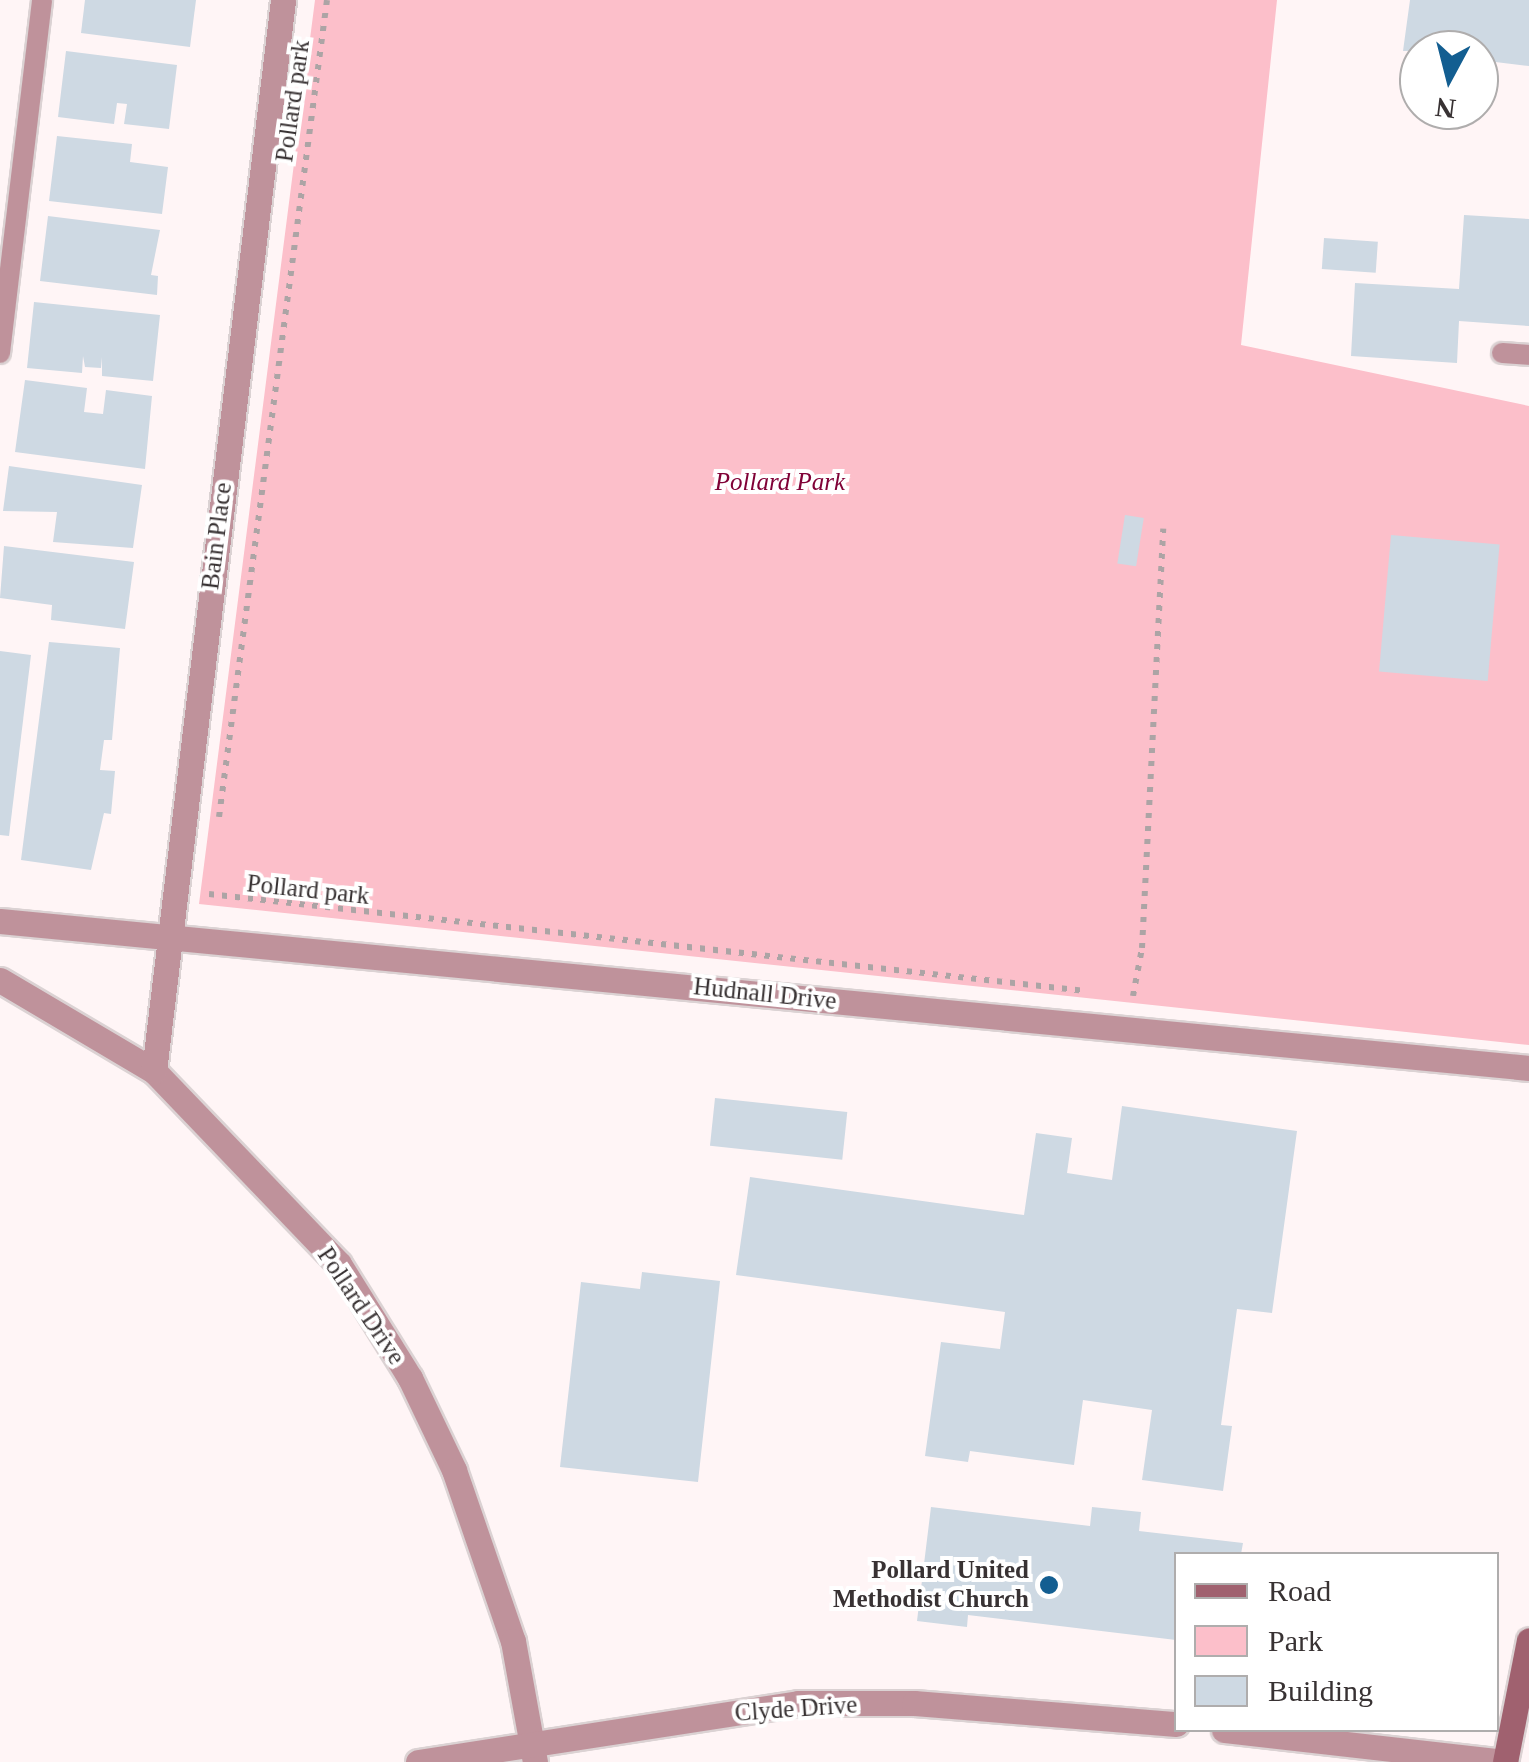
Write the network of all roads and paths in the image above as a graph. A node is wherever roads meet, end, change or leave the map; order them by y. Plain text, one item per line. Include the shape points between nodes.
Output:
1 (42, 0) edge
2 (283, 0) edge
3 (326, 0) edge
4 (0, 352) edge
5 (1502, 353) dead end
6 (1529, 356) edge
7 (1163, 528) dead end
8 (218, 822) dead end
9 (211, 880) dead end
10 (0, 920) edge
11 (168, 936) junction
12 (0, 980) edge
13 (1098, 992) dead end
14 (1118, 994) dead end
15 (1529, 1068) edge
16 (154, 1071) junction
17 (1529, 1640) edge
18 (1174, 1724) edge
19 (1242, 1732) edge
20 (534, 1754) edge
21 (418, 1762) edge
22 (1505, 1762) edge

1 - 4 lane
2 - 11 street, Bain Place
3 - 8 path, Pollard park
5 - 6 lane
7 - 14 path via 1138,996
9 - 13 path, Pollard park via 208,899
10 - 11 street, Hudnall Drive
11 - 15 street, Hudnall Drive
11 - 16 street, Bain Place
12 - 16 street, Pollard Drive
16 - 20 street, Pollard Drive via 339,1264 410,1378 490,1567
17 - 22 street
18 - 20 street, Clyde Drive via 914,1704 798,1704
19 - 22 street
20 - 21 street, Clyde Drive

